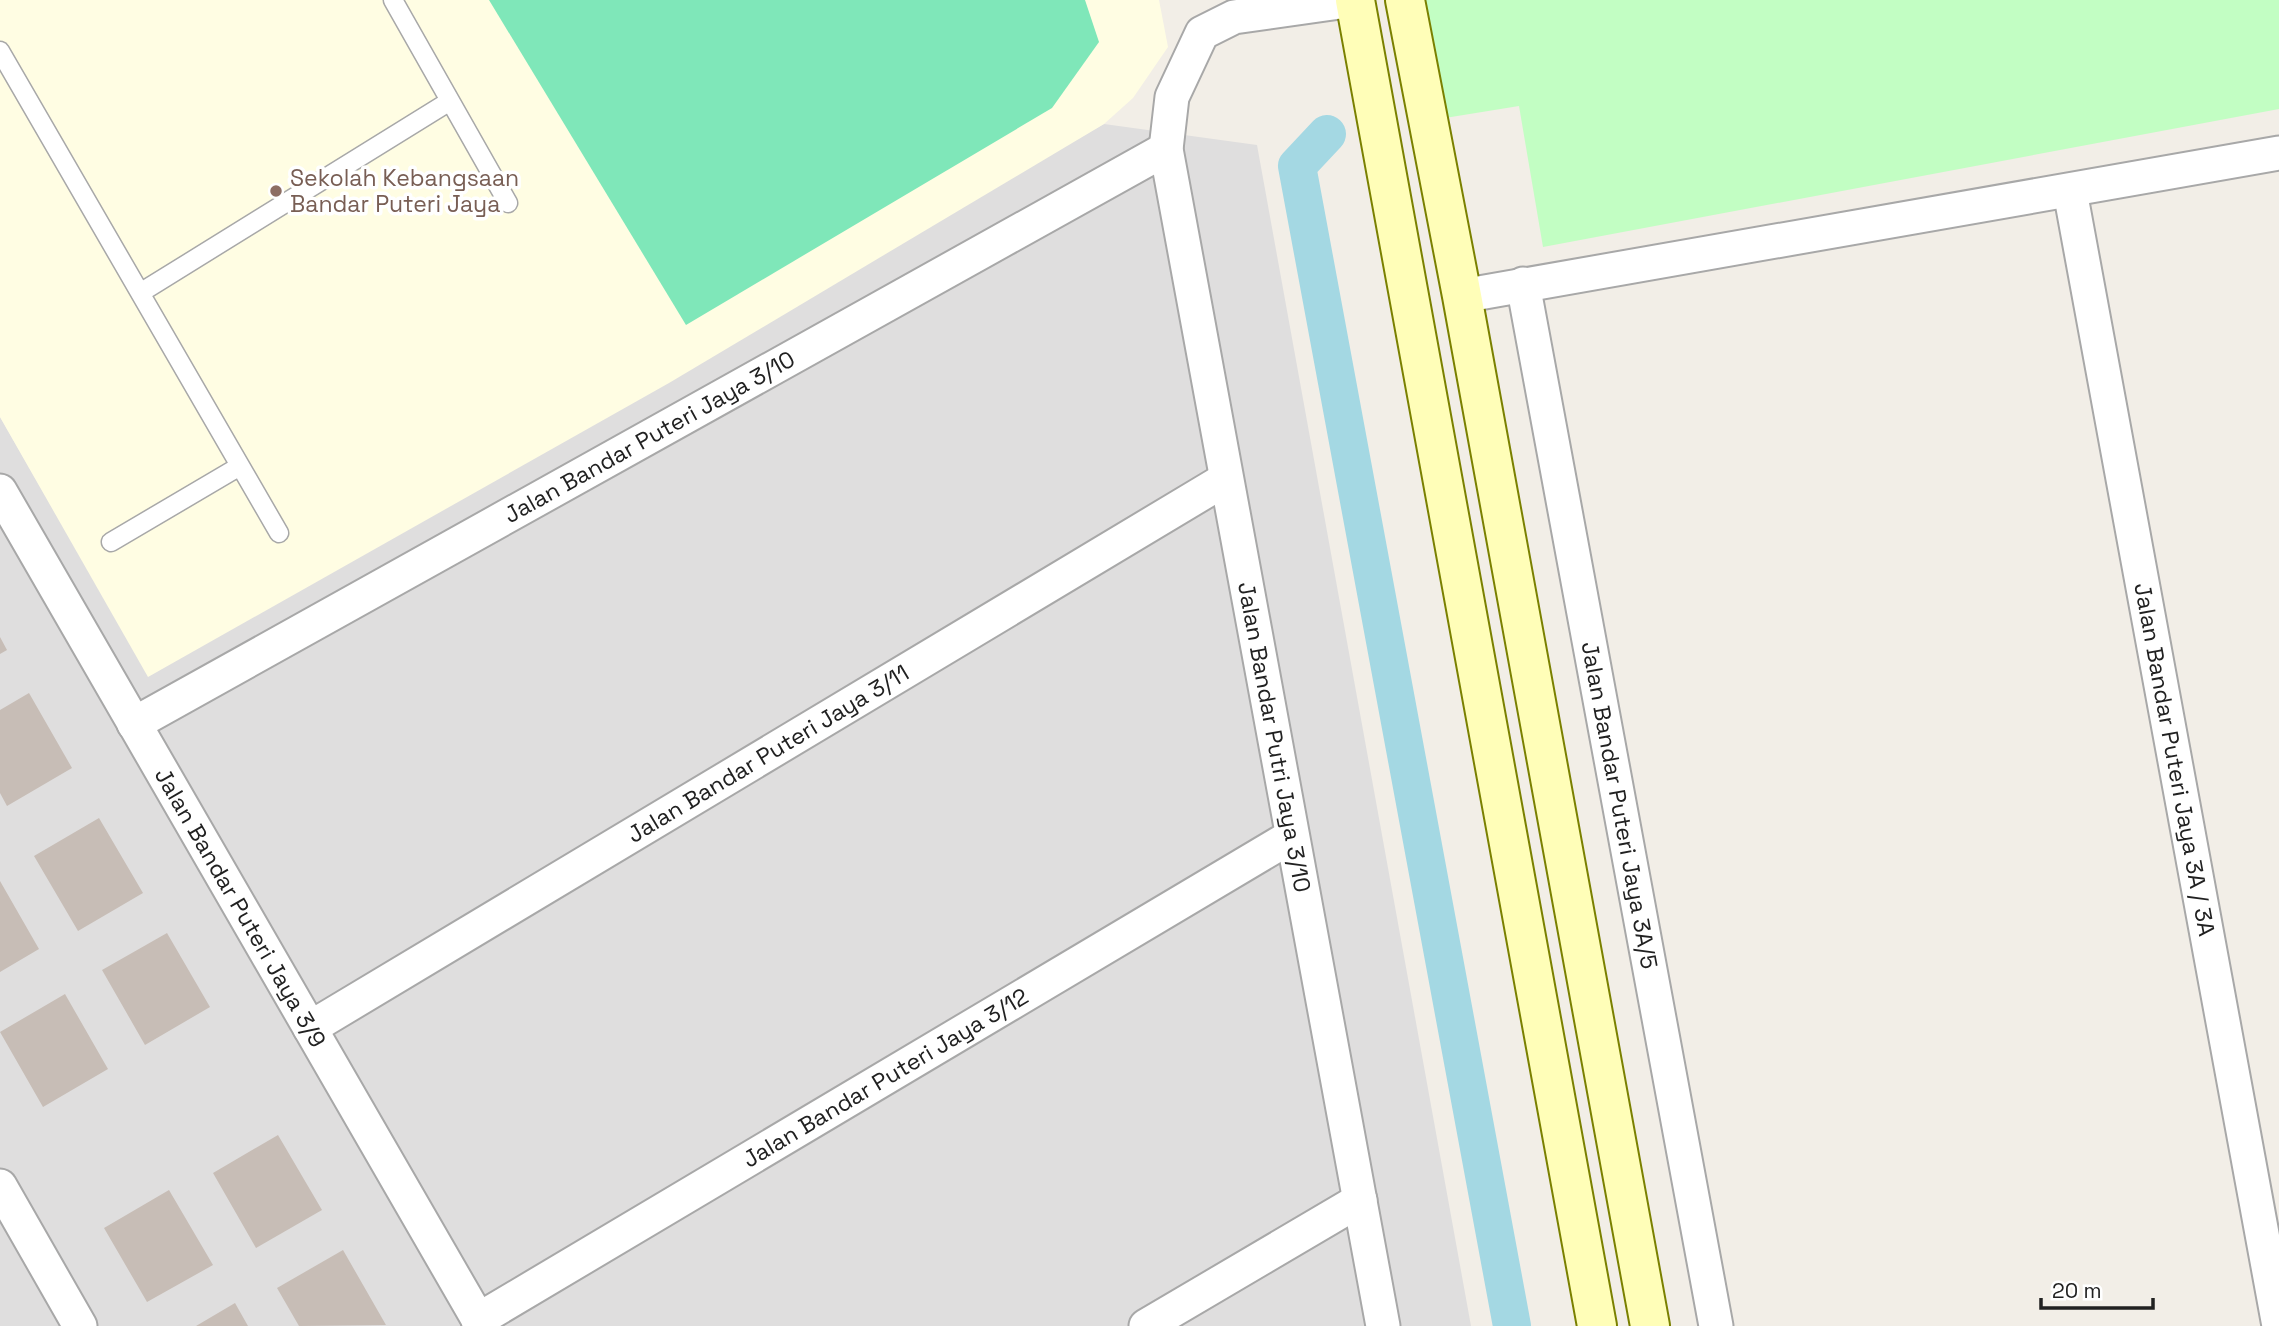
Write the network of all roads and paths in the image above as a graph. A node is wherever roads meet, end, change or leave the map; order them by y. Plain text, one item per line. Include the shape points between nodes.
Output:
1 (393, 0) edge
2 (1354, 0) edge
3 (1405, 0) edge
4 (1266, 6) edge
5 (0, 51) edge
6 (450, 101) junction
7 (1166, 149) junction
8 (2279, 153) edge
9 (2070, 191) junction
10 (509, 203) dead end
11 (1523, 284) junction
12 (140, 293) junction
13 (1462, 296) junction
14 (240, 466) junction
15 (1226, 479) junction
16 (0, 491) edge
17 (279, 533) dead end
18 (111, 542) dead end
19 (134, 724) junction
20 (1292, 836) junction
21 (310, 1028) junction
22 (0, 1186) edge
23 (1360, 1200) junction
24 (480, 1323) edge
25 (80, 1326) edge
26 (1146, 1326) edge
27 (1383, 1326) edge
28 (1597, 1326) edge
29 (1650, 1326) edge
30 (1716, 1326) edge
31 (2279, 1326) edge

1 - 6 lane
2 - 4 street, Jalan Bandar Putri Jaya 3/10
2 - 28 street
3 - 13 street
4 - 7 street, Jalan Bandar Putri Jaya 3/10 via 1202,33 1172,97
5 - 12 lane
6 - 10 lane
6 - 12 lane
7 - 15 street, Jalan Bandar Putri Jaya 3/10
7 - 19 street, Jalan Bandar Puteri Jaya 3/10
8 - 9 street
9 - 11 street
9 - 31 street, Jalan Bandar Puteri Jaya 3A / 3A
11 - 13 street
11 - 30 street, Jalan Bandar Puteri Jaya 3A/5
12 - 14 lane
13 - 29 street
14 - 17 lane
14 - 18 lane
15 - 20 street, Jalan Bandar Putri Jaya 3/10
15 - 21 street, Jalan Bandar Puteri Jaya 3/11
16 - 19 street, Jalan Bandar Puteri Jaya 3/9
19 - 21 street, Jalan Bandar Puteri Jaya 3/9
20 - 23 street, Jalan Bandar Putri Jaya 3/10
20 - 24 street, Jalan Bandar Puteri Jaya 3/12
21 - 24 street, Jalan Bandar Puteri Jaya 3/9
22 - 25 street
23 - 26 street
23 - 27 street, Jalan Bandar Putri Jaya 3/10

